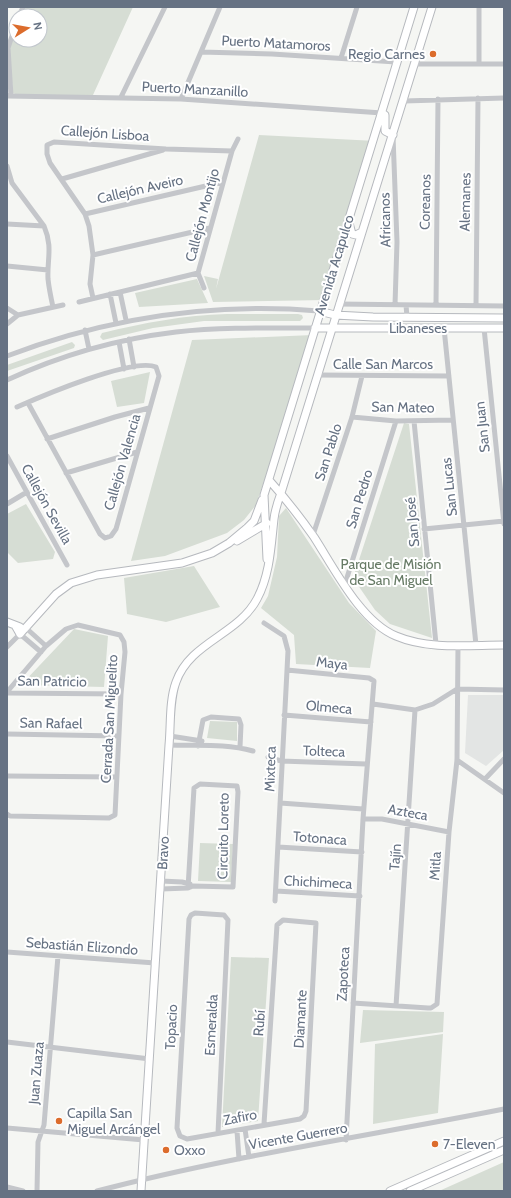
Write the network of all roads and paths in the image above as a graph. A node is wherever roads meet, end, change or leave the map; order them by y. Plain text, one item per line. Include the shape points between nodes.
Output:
1 (165, 7) edge
2 (220, 7) edge
3 (357, 7) edge
4 (414, 7) edge
5 (432, 7) edge
6 (478, 7) edge
7 (8, 48) edge
8 (201, 52) junction
9 (341, 58) junction
10 (396, 62) junction
11 (414, 64) junction
12 (479, 64) junction
13 (504, 64) edge
14 (9, 96) edge
15 (122, 97) junction
16 (478, 98) junction
17 (504, 98) edge
18 (438, 99) junction
19 (181, 100) junction
20 (404, 101) junction
21 (382, 113) junction
22 (393, 135) junction
23 (238, 139) dead end
24 (166, 150) junction
25 (232, 151) junction
26 (7, 166) edge
27 (62, 179) junction
28 (223, 182) junction
29 (10, 183) edge
30 (85, 214) junction
31 (349, 219) junction
32 (7, 224) edge
33 (44, 226) junction
34 (210, 228) junction
35 (362, 232) junction
36 (93, 255) junction
37 (7, 266) edge
38 (48, 270) junction
39 (198, 273) junction
40 (204, 288) dead end
41 (120, 292) junction
42 (110, 294) junction
43 (93, 298) junction
44 (79, 302) dead end
45 (338, 304) junction
46 (63, 305) dead end
47 (395, 305) junction
48 (406, 305) junction
49 (436, 305) junction
50 (476, 306) junction
51 (504, 306) edge
52 (52, 307) junction
53 (7, 308) edge
54 (319, 311) junction
55 (18, 315) junction
56 (335, 315) junction
57 (407, 317) junction
58 (504, 318) edge
59 (126, 320) junction
60 (116, 323) junction
61 (7, 324) edge
62 (332, 327) junction
63 (315, 328) junction
64 (444, 328) junction
65 (484, 328) junction
66 (504, 328) edge
67 (85, 330) junction
68 (129, 339) junction
69 (119, 342) junction
70 (89, 349) junction
71 (7, 356) edge
72 (134, 367) junction
73 (124, 369) junction
74 (318, 376) junction
75 (362, 376) junction
76 (449, 376) junction
77 (7, 380) edge
78 (28, 403) junction
79 (17, 408) dead end
80 (149, 408) junction
81 (352, 417) junction
82 (453, 420) junction
83 (396, 421) junction
84 (414, 421) junction
85 (48, 439) junction
86 (137, 452) junction
87 (7, 456) edge
88 (66, 473) junction
89 (269, 480) junction
90 (27, 492) junction
91 (280, 493) junction
92 (264, 495) junction
93 (7, 504) edge
94 (274, 518) junction
95 (504, 521) edge
96 (504, 524) edge
97 (264, 525) junction
98 (465, 525) junction
99 (424, 529) junction
100 (312, 535) junction
101 (229, 543) junction
102 (268, 563) junction
103 (67, 565) dead end
104 (345, 584) junction
105 (7, 622) edge
106 (264, 623) dead end
107 (16, 627) junction
108 (26, 628) junction
109 (20, 634) junction
110 (436, 644) junction
111 (458, 645) junction
112 (476, 645) junction
113 (504, 645) edge
114 (46, 646) junction
115 (7, 647) edge
116 (41, 652) junction
117 (287, 670) junction
118 (374, 682) joint
119 (457, 689) junction
120 (504, 690) edge
121 (7, 692) edge
122 (121, 694) junction
123 (373, 704) junction
124 (415, 710) junction
125 (284, 715) junction
126 (371, 722) junction
127 (7, 734) edge
128 (118, 736) junction
129 (170, 736) junction
130 (199, 740) junction
131 (206, 744) junction
132 (169, 745) junction
133 (198, 746) junction
134 (240, 747) junction
135 (253, 751) dead end
136 (268, 757) dead end
137 (504, 759) edge
138 (457, 760) junction
139 (281, 761) junction
140 (366, 764) junction
141 (7, 776) edge
142 (117, 777) junction
143 (485, 779) junction
144 (504, 793) edge
145 (280, 803) junction
146 (363, 809) junction
147 (7, 814) edge
148 (363, 819) junction
149 (409, 824) junction
150 (449, 832) junction
151 (278, 847) junction
152 (362, 852) junction
153 (161, 881) junction
154 (190, 885) junction
155 (161, 889) junction
156 (276, 891) junction
157 (360, 896) junction
158 (275, 900) dead end
159 (227, 917) joint
160 (279, 922) joint
161 (7, 952) edge
162 (58, 956) junction
163 (155, 963) junction
164 (353, 1003) junction
165 (396, 1006) junction
166 (7, 1042) edge
167 (50, 1048) junction
168 (150, 1059) junction
169 (504, 1109) edge
170 (304, 1116) joint
171 (264, 1124) junction
172 (7, 1128) edge
173 (245, 1129) junction
174 (42, 1130) junction
175 (237, 1131) junction
176 (218, 1133) junction
177 (180, 1136) joint
178 (144, 1140) junction
179 (346, 1140) junction
180 (504, 1141) edge
181 (504, 1150) edge
182 (249, 1157) junction
183 (239, 1159) junction
184 (142, 1179) junction
185 (7, 1187) edge
186 (23, 1191) edge
187 (37, 1191) edge
188 (97, 1191) edge
189 (141, 1191) edge
190 (390, 1191) edge
191 (410, 1191) edge

1 - 15 street
2 - 8 street
3 - 9 street
4 - 10 main road, Avenida Acapulco
5 - 11 main road, Avenida Acapulco
6 - 12 street
7 - 14 street
8 - 9 street, Puerto Matamoros
8 - 19 street
9 - 10 street, Puerto Matamoros
10 - 21 main road, Avenida Acapulco
11 - 12 street
11 - 20 main road, Avenida Acapulco
12 - 13 street
14 - 15 street, Puerto Manzanillo
15 - 19 street, Puerto Manzanillo
16 - 17 street
16 - 18 street
16 - 50 street, Alemanes
18 - 20 street
18 - 49 street, Coreanos
19 - 21 street, Puerto Manzanillo
20 - 22 main road, Avenida Acapulco
21 - 22 main road via 385,115 385,131
21 - 31 main road, Avenida Acapulco
22 - 35 main road, Avenida Acapulco
22 - 47 street, Africanos via 397,242
23 - 25 street, Callejón Montijo
24 - 25 street, Callejón Lisboa
24 - 27 street
24 - 27 street, Callejón Lisboa via 50,142 46,154
25 - 28 street, Callejón Montijo
26 - 29 street
27 - 30 street, Callejón Lisboa
28 - 30 street, Callejón Aveiro
28 - 34 street, Callejón Montijo
29 - 33 street
30 - 36 street, Callejón Lisboa via 92,238
31 - 35 main road via 350,232 356,235
31 - 54 main road, Avenida Acapulco
32 - 33 street
33 - 38 street via 50,245
34 - 36 street
34 - 39 street, Callejón Montijo
35 - 45 main road, Avenida Acapulco
36 - 43 street, Callejón Lisboa via 90,284
37 - 38 street
38 - 52 street
39 - 40 street
39 - 41 street, Callejón Montijo
41 - 42 street, Callejón Montijo
41 - 59 street
42 - 43 street, Callejón Montijo
42 - 60 street
43 - 44 street, Callejón Montijo
45 - 47 street, Libaneses
45 - 56 main road, Avenida Acapulco
46 - 52 street
47 - 48 street, Libaneses
48 - 49 street, Libaneses
48 - 57 street
49 - 50 street, Libaneses
50 - 51 street, Libaneses
52 - 55 street
53 - 55 street
54 - 56 main road, Libaneses
54 - 59 street via 232,309 174,313
54 - 63 main road, Avenida Acapulco
55 - 61 street
56 - 57 main road, Libaneses
56 - 62 main road, Avenida Acapulco
57 - 58 main road, Libaneses
59 - 60 street
60 - 67 street
62 - 63 main road, Libaneses
62 - 64 main road, Libaneses
62 - 74 main road, Avenida Acapulco
63 - 68 street via 176,332
63 - 89 main road, Avenida Acapulco
64 - 65 main road, Libaneses
64 - 76 street, San Lucas
65 - 66 main road, Libaneses
65 - 95 street, San Juan
67 - 70 street
67 - 71 street
68 - 69 street
68 - 72 street
69 - 70 street
69 - 73 street
70 - 77 street
72 - 73 street, Callejón Valencia
72 - 80 street, Callejón Valencia via 151,365 158,371 159,376
73 - 78 street, Callejón Valencia via 67,387
74 - 75 street, Calle San Marcos
74 - 91 main road, Avenida Acapulco
75 - 76 street, Calle San Marcos
75 - 81 street, San Pablo
76 - 82 street, San Lucas
78 - 79 street, Callejón Valencia
78 - 85 street, Callejón Valencia
80 - 85 street
80 - 86 street, Callejón Valencia
81 - 83 street, San Mateo
81 - 100 street, San Pablo
82 - 84 street, San Mateo
82 - 98 street, San Lucas
83 - 84 street, San Mateo
83 - 104 street, San Pedro
84 - 99 street, San José
85 - 88 street, Callejón Valencia
86 - 88 street
86 - 88 street, Callejón Valencia via 116,529 108,538 100,534
87 - 90 street, Callejón Sevilla
89 - 91 main road
89 - 92 main road, Avenida Acapulco
90 - 93 street
90 - 103 street, Callejón Sevilla
91 - 94 main road, Avenida Acapulco
91 - 100 main road
92 - 97 main road, Avenida Acapulco
92 - 101 main road via 254,521
94 - 97 main road
94 - 102 main road, Bravo via 272,551
95 - 96 street, San Juan
95 - 98 street
97 - 101 main road
97 - 102 main road, Bravo
98 - 99 street
98 - 112 street, San Lucas
99 - 110 street, San José
100 - 104 main road
101 - 108 main road via 212,553 182,563 97,575 71,583 56,594
102 - 129 main road, Bravo via 260,592 250,610 233,626 192,655 181,670 175,683
104 - 110 main road via 367,615 387,632 415,642
105 - 107 main road
106 - 117 street, Mixteca via 286,638
107 - 108 main road
107 - 109 main road
108 - 109 main road
108 - 114 street
109 - 115 street
109 - 116 street
110 - 111 main road
111 - 112 main road
111 - 119 street, Mitla
112 - 113 main road
114 - 116 street, Cerrada San Miguelito
114 - 122 street, Cerrada San Miguelito via 66,629 75,625 120,635 125,652
116 - 121 street, Cerrada San Miguelito
117 - 118 street, Maya via 369,678
117 - 125 street, Mixteca
118 - 123 street, Zapoteca
119 - 120 street
119 - 124 street via 433,704
119 - 138 street, Mitla
121 - 122 street, San Patricio
122 - 128 street, Cerrada San Miguelito
123 - 124 street
123 - 126 street, Zapoteca
124 - 149 street, Tajín
125 - 126 street, Olmeca
125 - 139 street, Mixteca
126 - 140 street, Zapoteca
127 - 128 street, San Rafael
128 - 142 street, Cerrada San Miguelito
129 - 130 street
129 - 132 main road, Bravo
130 - 131 street
130 - 133 street
130 - 134 street via 205,719 238,719 241,725
131 - 133 street
131 - 134 street
132 - 133 street
132 - 153 main road, Bravo
134 - 135 street
136 - 139 street, Tolteca
137 - 143 street
138 - 143 street
138 - 150 street, Mitla
139 - 140 street, Tolteca
139 - 145 street, Mixteca
140 - 146 street, Zapoteca
141 - 142 street
142 - 147 street, Cerrada San Miguelito via 116,811 111,818
143 - 144 street
145 - 146 street
145 - 151 street, Mixteca
146 - 148 street, Zapoteca
148 - 149 street, Azteca via 382,819
148 - 152 street, Zapoteca
149 - 150 street, Azteca
149 - 165 street, Tajín
150 - 165 street, Mitla via 437,1004 428,1008
151 - 152 street, Totonaca
151 - 156 street, Mixteca
152 - 157 street, Zapoteca
153 - 154 street
153 - 155 main road, Bravo
154 - 154 street, Circuito Loreto via 195,787 200,784 237,786 233,886 228,888
154 - 155 street
155 - 163 main road, Bravo
156 - 157 street, Chichimeca
156 - 158 street, Mixteca
157 - 164 street, Zapoteca
159 - 176 street, Esmeralda
159 - 177 street, Topacio via 197,913 189,919 178,1128
160 - 170 street, Diamante via 285,920 316,923
160 - 171 street, Rubí
161 - 162 street, Sebastián Elizondo
162 - 163 street, Sebastián Elizondo
162 - 167 street, Juan Zuaza
163 - 168 main road, Bravo
164 - 165 street, Mitla
164 - 179 street, Zapoteca
166 - 167 street
167 - 168 street
167 - 174 street, Juan Zuaza
168 - 178 main road, Bravo
169 - 179 street, Vicente Guerrero
170 - 171 street, Zafiro via 300,1119
171 - 173 street, Zafiro
172 - 174 street
173 - 175 street, Zafiro
173 - 182 street
174 - 178 street
174 - 187 street, Juan Zuaza via 38,1142
175 - 176 street, Zafiro
175 - 183 street
176 - 177 street, Zafiro via 187,1139
178 - 184 main road, Bravo
179 - 182 street, Vicente Guerrero
180 - 190 main road
181 - 191 main road
182 - 183 street, Vicente Guerrero
183 - 184 street, Vicente Guerrero
184 - 188 street, Vicente Guerrero
184 - 189 main road
185 - 186 street

